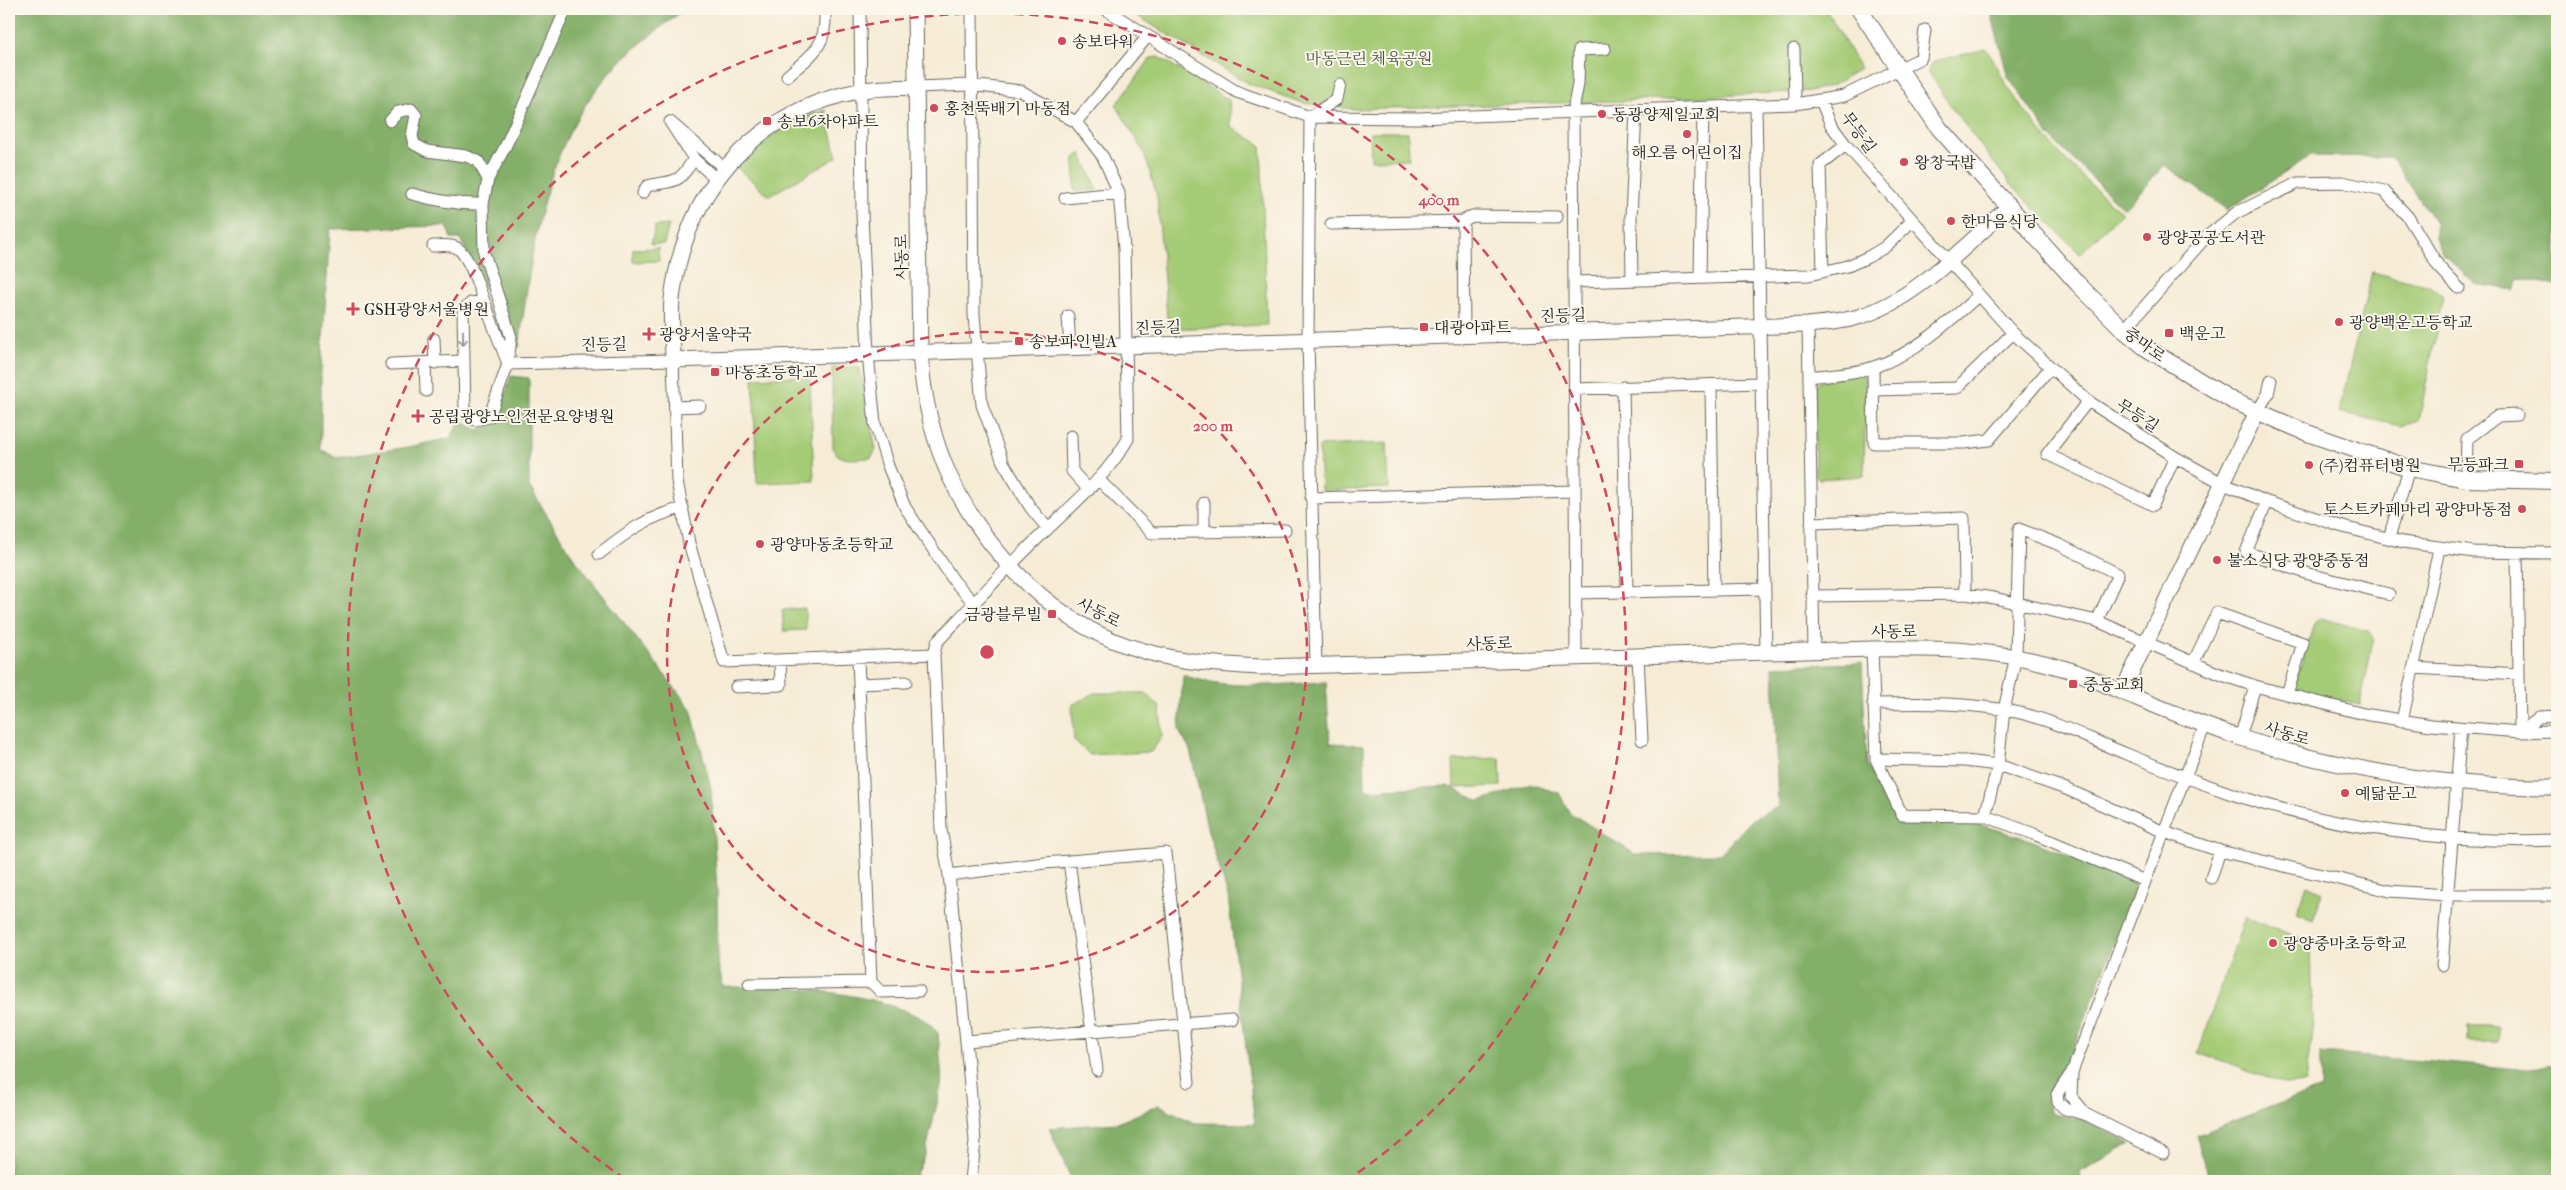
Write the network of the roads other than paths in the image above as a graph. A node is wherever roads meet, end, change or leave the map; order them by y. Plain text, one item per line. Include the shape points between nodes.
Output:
1 (566, 9) edge
2 (825, 9) edge
3 (860, 9) edge
4 (915, 9) edge
5 (972, 9) edge
6 (1105, 9) edge
7 (1859, 9) edge
8 (1925, 30) dead end
9 (1148, 36) junction
10 (1604, 49) dead end
11 (1794, 49) dead end
12 (1898, 70) junction
13 (787, 76) dead end
14 (971, 85) junction
15 (1340, 86) dead end
16 (915, 87) junction
17 (860, 90) junction
18 (1821, 101) junction
19 (1795, 104) junction
20 (1756, 106) junction
21 (1703, 109) junction
22 (1636, 111) junction
23 (1573, 112) junction
24 (1310, 117) junction
25 (390, 121) dead end
26 (1076, 122) junction
27 (1846, 146) junction
28 (694, 159) junction
29 (720, 174) junction
30 (488, 179) junction
31 (643, 193) dead end
32 (1119, 193) junction
33 (412, 194) dead end
34 (1065, 198) dead end
35 (483, 204) junction
36 (2009, 207) junction
37 (1557, 217) dead end
38 (1463, 221) junction
39 (1912, 221) junction
40 (1331, 224) dead end
41 (433, 246) dead end
42 (1947, 261) junction
43 (1823, 272) junction
44 (1758, 276) junction
45 (1700, 278) junction
46 (1632, 280) junction
47 (1574, 282) junction
48 (2459, 288) dead end
49 (1979, 296) junction
50 (484, 301) junction
51 (1068, 316) dead end
52 (1808, 325) junction
53 (1758, 326) junction
54 (2124, 330) junction
55 (1574, 332) junction
56 (2013, 333) junction
57 (1464, 335) junction
58 (434, 339) dead end
59 (1308, 340) junction
60 (1127, 346) junction
61 (1070, 348) junction
62 (976, 350) junction
63 (920, 352) junction
64 (868, 354) junction
65 (464, 360) junction
66 (673, 360) junction
67 (430, 363) junction
68 (391, 364) dead end
69 (508, 364) junction
70 (1873, 367) junction
71 (2050, 368) junction
72 (1809, 377) junction
73 (2271, 380) dead end
74 (1759, 383) junction
75 (1712, 385) junction
76 (1623, 388) junction
77 (1575, 389) junction
78 (1873, 390) junction
79 (426, 391) dead end
80 (2088, 401) junction
81 (700, 406) dead end
82 (675, 407) junction
83 (2257, 412) junction
84 (2517, 415) dead end
85 (1071, 436) dead end
86 (2176, 457) junction
87 (2409, 468) junction
88 (1098, 479) junction
89 (2466, 479) junction
90 (2557, 481) edge
91 (2224, 484) junction
92 (1088, 490) junction
93 (1575, 491) junction
94 (1311, 498) junction
95 (2267, 502) junction
96 (1204, 503) dead end
97 (682, 508) junction
98 (1811, 523) junction
99 (1048, 529) junction
100 (1285, 530) dead end
101 (1204, 532) junction
102 (2389, 538) junction
103 (2439, 549) junction
104 (2557, 553) edge
105 (599, 554) dead end
106 (2517, 554) junction
107 (1009, 566) junction
108 (1764, 589) junction
109 (1714, 590) junction
110 (1627, 592) junction
111 (1576, 593) junction
112 (1965, 594) junction
113 (2389, 594) dead end
114 (1812, 596) junction
115 (2017, 602) junction
116 (974, 603) junction
117 (2097, 621) junction
118 (2146, 643) junction
119 (1872, 649) junction
120 (1814, 651) junction
121 (1766, 652) junction
122 (934, 654) junction
123 (1638, 656) junction
124 (2016, 656) junction
125 (858, 658) junction
126 (1576, 658) junction
127 (780, 660) junction
128 (2193, 663) junction
129 (1316, 666) junction
130 (2413, 668) junction
131 (2519, 674) junction
132 (906, 682) dead end
133 (858, 684) junction
134 (2256, 686) junction
135 (736, 687) dead end
136 (2122, 692) junction
137 (2287, 694) junction
138 (1873, 704) junction
139 (2004, 710) junction
140 (2557, 716) edge
141 (2402, 720) junction
142 (2205, 725) junction
143 (2461, 728) junction
144 (2520, 732) junction
145 (2557, 732) edge
146 (2240, 738) junction
147 (1642, 740) dead end
148 (1876, 759) junction
149 (1998, 765) junction
150 (2185, 776) junction
151 (2457, 782) junction
152 (2557, 787) edge
153 (1985, 816) junction
154 (2164, 832) junction
155 (2452, 836) junction
156 (2557, 840) edge
157 (2220, 851) junction
158 (1069, 861) junction
159 (949, 875) junction
160 (2211, 878) dead end
161 (2145, 881) junction
162 (2446, 895) junction
163 (2557, 895) edge
164 (2442, 965) dead end
165 (870, 982) junction
166 (749, 984) dead end
167 (919, 991) dead end
168 (1232, 1020) dead end
169 (1184, 1025) junction
170 (1092, 1032) junction
171 (966, 1041) junction
172 (1097, 1070) dead end
173 (1189, 1082) dead end
174 (2162, 1153) dead end
175 (971, 1181) edge

1 - 30 street via 504,151
2 - 13 street via 826,29 818,49
3 - 17 street
4 - 16 street, 사동로
5 - 14 street
6 - 9 street, 무등길
7 - 12 main road, 중마로
8 - 12 street, 무등길 via 1921,58
9 - 24 street, 무등길 via 1237,92
9 - 26 street
10 - 23 street via 1579,50
11 - 19 street
12 - 18 street, 무등길 via 1844,96
12 - 36 main road, 중마로 via 1940,128
14 - 16 street
14 - 26 street via 1021,91
14 - 62 street
15 - 24 street via 1337,99
16 - 17 street
16 - 63 street, 사동로
17 - 29 street via 835,96 788,115 763,131
17 - 64 street
18 - 19 street, 무등길
18 - 27 street, 무등길 via 1831,125
19 - 20 street, 무등길
20 - 21 street, 무등길
20 - 44 street
21 - 22 street, 무등길
21 - 45 street
22 - 23 street, 무등길
22 - 46 street
23 - 24 street, 무등길 via 1418,118
23 - 47 street
24 - 59 street
25 - 30 street via 398,112 411,109 416,115 412,136 414,144 427,151 478,160
26 - 32 street via 1103,156
27 - 39 street, 무등길
27 - 43 street via 1820,165
28 - 29 street
28 - 29 street via 670,122
28 - 31 street via 676,182 647,186
29 - 66 street via 697,208 678,267 672,301
30 - 35 street
32 - 34 street
32 - 60 street
33 - 35 street via 440,202
35 - 69 street via 484,253 511,337
36 - 42 street, 진등길
36 - 54 main road, 중마로
37 - 38 street via 1472,216
38 - 40 street
38 - 57 street
39 - 42 street, 무등길
39 - 43 street via 1886,247 1848,266
41 - 50 street via 459,249
42 - 49 street, 무등길
42 - 52 street, 진등길 via 1889,304 1862,316
43 - 44 street
44 - 45 street
44 - 53 street
45 - 46 street
46 - 47 street
47 - 55 street
48 - 54 street via 2439,267 2408,217 2384,191 2342,182 2298,183 2236,213 2205,238
49 - 56 street, 무등길
49 - 70 street via 1908,351
50 -> 65 street via 471,303 464,310
50 - 69 street
51 - 61 street
52 - 53 street, 진등길
52 - 72 street
53 - 55 street, 진등길
53 - 74 street
54 - 83 main road, 중마로 via 2146,348 2204,384
55 - 57 street, 진등길
55 - 77 street
56 - 71 street, 무등길
56 - 78 street via 1957,388
57 - 59 street, 진등길
58 - 67 street
59 - 60 street, 진등길
59 - 94 street
60 - 61 street, 진등길
60 - 88 street via 1128,439 1117,458
61 - 62 street, 진등길
62 - 63 street, 진등길
62 - 99 street via 982,405 1003,462 1030,507
63 - 64 street, 진등길
63 - 107 street, 사동로 via 933,429 950,477
64 - 66 street, 진등길
64 - 116 street via 875,424 905,507 954,581
65 - 67 street
65 - 69 street via 465,413 475,420 489,418
66 - 69 street, 진등길
66 - 82 street
67 - 68 street
67 - 79 street
70 - 72 street
70 - 78 street
71 - 78 street via 1989,440 1874,443
71 - 80 street, 무등길
72 - 98 street
73 - 83 street via 2268,394
74 - 75 street
74 - 108 street
75 - 76 street
75 - 109 street
76 - 77 street
76 - 110 street
77 - 93 street
80 - 86 street, 무등길
80 - 86 street via 2047,454 2153,505
81 - 82 street
82 - 97 street via 677,481
83 - 87 main road, 중마로
83 - 91 street
84 - 89 street via 2498,416 2468,439
85 - 92 street via 1072,471
86 - 91 street, 무등길
87 - 89 main road, 중마로
87 - 102 street
88 - 92 street
88 - 101 street via 1152,533
89 - 90 main road, 중마로
91 - 95 street, 무등길
91 - 118 street
92 - 99 street
93 - 94 street
93 - 111 street
94 - 129 street
95 - 102 street, 무등길
95 - 113 street via 2246,552 2308,574
96 - 101 street
97 - 105 street via 660,513 634,527
97 - 127 street via 724,662
98 - 112 street via 1964,518
98 - 114 street
99 - 107 street
100 - 101 street
102 - 103 street, 무등길
103 - 106 street, 무등길
103 - 130 street
104 - 106 street, 무등길
106 - 131 street
107 - 116 street
107 - 129 street, 사동로 via 1063,614 1143,651 1224,665
108 - 109 street
108 - 121 street
109 - 110 street
110 - 111 street
111 - 126 street
112 - 114 street
112 - 115 street
114 - 120 street
115 - 117 street
115 - 117 street via 2019,529 2118,574
115 - 124 street
116 - 122 street via 937,642
117 - 118 street
118 - 128 street
118 - 136 street
119 - 120 street, 사동로
119 - 124 street, 사동로 via 1981,650
119 - 138 street
120 - 121 street, 사동로
121 - 123 street, 사동로
122 - 125 street
122 - 159 street via 941,829
123 - 126 street, 사동로
123 - 147 street
124 - 136 street, 사동로 via 2067,669
124 - 139 street
125 - 127 street
125 - 133 street
126 - 129 street, 사동로
127 - 135 street via 781,685
128 - 134 street
128 - 137 street via 2217,613 2304,643
130 - 131 street
130 - 141 street
131 - 144 street
132 - 133 street
133 - 165 street
134 - 137 street
134 - 146 street
136 - 142 street, 사동로
137 - 141 street via 2364,714
138 - 139 street via 1964,705
138 - 148 street
139 - 149 street
139 - 150 street via 2044,719
140 - 144 street via 2539,717
141 - 143 street
142 - 146 street, 사동로
142 - 150 street
143 - 144 street
143 - 151 street
144 - 145 street
146 - 151 street, 사동로 via 2355,768
148 - 149 street
148 - 153 street via 1902,815
149 - 153 street
149 - 154 street via 2066,789
150 - 154 street
150 - 155 street via 2234,794 2301,812 2392,831
151 - 152 street, 사동로
151 - 155 street
153 - 161 street
154 - 157 street
154 - 161 street
155 - 156 street
155 - 162 street
157 - 160 street
157 - 162 street via 2390,891
158 - 159 street
158 - 169 street via 1166,853
158 - 170 street
159 - 171 street
161 - 174 street via 2072,1072 2057,1094 2058,1102 2065,1109 2088,1115
162 - 163 street
162 - 164 street
165 - 166 street
165 - 167 street via 881,992
168 - 169 street
169 - 170 street
169 - 173 street
170 - 171 street
170 - 172 street
171 - 175 street via 976,1141

